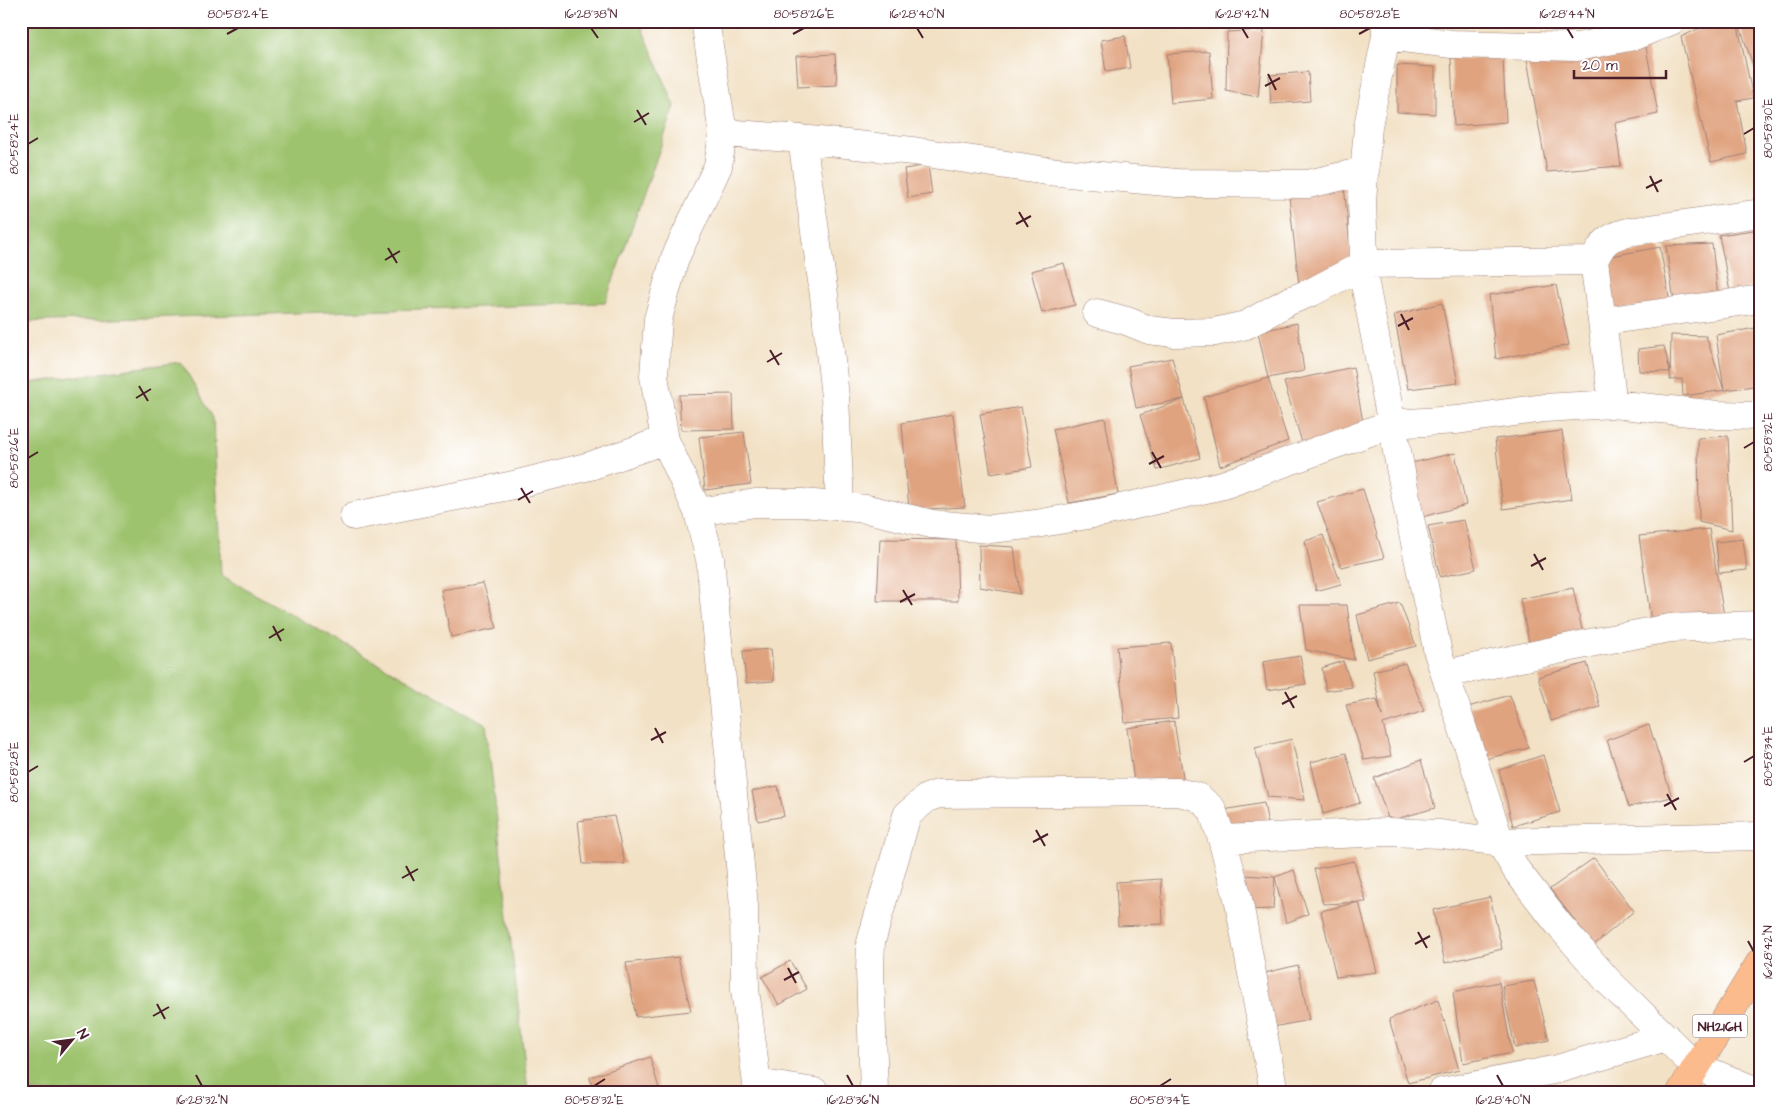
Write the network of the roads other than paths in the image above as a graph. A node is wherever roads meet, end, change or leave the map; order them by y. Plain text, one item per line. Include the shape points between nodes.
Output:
1 (705, 21) edge
2 (1671, 21) edge
3 (1386, 29) edge
4 (723, 132) junction
5 (802, 139) junction
6 (1365, 171) junction
7 (1761, 213) edge
8 (1594, 261) junction
9 (1365, 264) junction
10 (1761, 299) edge
11 (1097, 313) dead end
12 (1603, 321) junction
13 (1614, 404) junction
14 (1761, 416) edge
15 (1391, 424) junction
16 (665, 440) junction
17 (840, 506) junction
18 (698, 512) junction
19 (354, 516) dead end
20 (1761, 625) edge
21 (1446, 674) junction
22 (1761, 836) edge
23 (1222, 839) junction
24 (1500, 842) junction
25 (1761, 961) edge
26 (1666, 1037) junction
27 (1695, 1066) junction
28 (758, 1087) edge
29 (815, 1092) edge
30 (874, 1092) edge
31 (1274, 1092) edge
32 (1442, 1092) edge
33 (1681, 1092) edge
34 (1759, 1092) edge

1 - 4 street
2 - 3 street via 1634,36 1577,47 1452,44
3 - 6 street via 1368,126
4 - 5 street
4 - 16 street via 718,166 675,258 658,319 654,376
5 - 6 street via 1047,171 1177,182 1308,184
5 - 17 street via 827,323
6 - 9 street via 1362,200
7 - 8 street via 1628,232 1600,246
8 - 9 street
8 - 12 street
9 - 11 street via 1312,292 1289,300 1246,325 1215,332 1148,330
9 - 15 street via 1365,284
10 - 12 street
12 - 13 street
13 - 14 street via 1718,415
13 - 15 street
15 - 17 street via 1223,486 1036,524 990,529 932,524
15 - 21 street via 1436,644
16 - 18 street
16 - 19 street via 590,466 509,486
17 - 18 street via 755,503
18 - 28 street via 710,559 744,906 745,989
20 - 21 street via 1670,628
21 - 24 street
22 - 24 street
23 - 24 street via 1388,832 1441,834
23 - 30 street via 1212,809 1198,797 1178,792 938,794 927,798 907,815 871,942
23 - 31 street via 1238,898
24 - 26 street via 1517,871 1560,926 1608,981
25 - 27 highway, NH216H
26 - 27 street
26 - 32 street via 1558,1069
27 - 33 highway, NH216H
27 - 34 street
28 - 29 street

